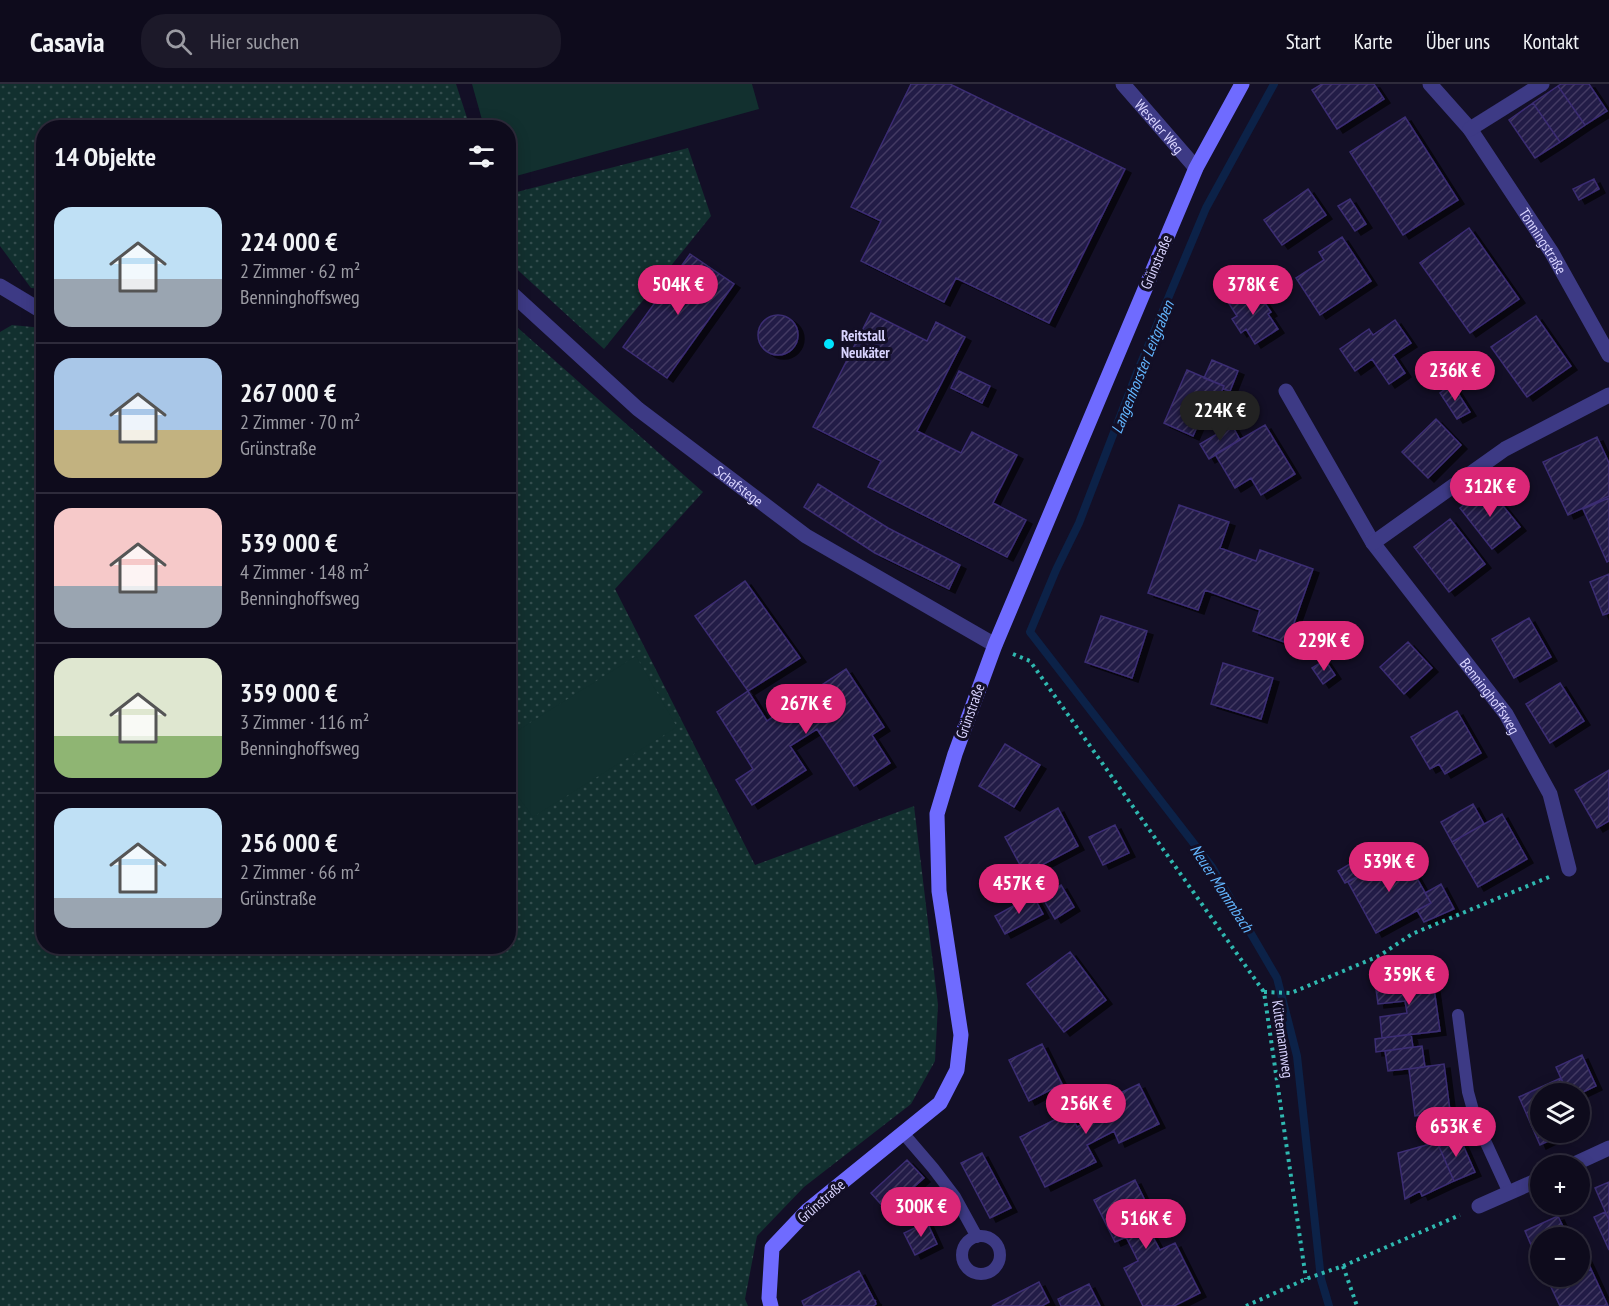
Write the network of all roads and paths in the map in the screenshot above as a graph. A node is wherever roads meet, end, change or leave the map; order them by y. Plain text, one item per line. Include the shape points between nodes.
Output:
1 (1123, 84) edge
2 (1242, 84) edge
3 (1430, 84) edge
4 (1542, 84) edge
5 (1470, 129) junction
6 (1196, 168) junction
7 (0, 286) edge
8 (516, 297) edge
9 (36, 308) edge
10 (1609, 355) edge
11 (1287, 391) dead end
12 (1609, 395) edge
13 (1373, 543) junction
14 (995, 645) junction
15 (1569, 869) joint
16 (1264, 992) junction
17 (1458, 1015) dead end
18 (903, 1133) junction
19 (1609, 1148) edge
20 (1590, 1157) edge
21 (1530, 1184) edge
22 (1509, 1193) junction
23 (1479, 1206) joint
24 (977, 1237) dead end
25 (1343, 1266) junction
26 (1306, 1279) junction
27 (771, 1306) edge
28 (1246, 1306) edge
29 (1358, 1306) edge

1 - 6 street, Weseler Weg
2 - 6 street, Grünstraße
3 - 5 street, Tönningstraße
4 - 5 street
5 - 10 street, Tönningstraße via 1552,253
6 - 14 street, Grünstraße
7 - 9 street
8 - 14 street, Schafstege via 639,409 806,536
11 - 13 street, Benninghoffsweg
12 - 13 street via 1505,449
13 - 15 street, Benninghoffsweg via 1506,714 1550,794
14 - 16 path, Küttemannweg via 1030,662
14 - 18 street, Grünstraße via 937,814 939,891 961,1035 957,1070 940,1103
15 - 16 path via 1412,934 1379,956 1291,993
16 - 26 path, Küttemannweg
17 - 22 lane via 1468,1092 1476,1121
18 - 24 lane via 955,1197
18 - 27 street, Grünstraße via 808,1210 772,1248
19 - 20 street
21 - 22 street
22 - 23 street
23 - 25 path
25 - 26 path
25 - 29 path
26 - 28 path

